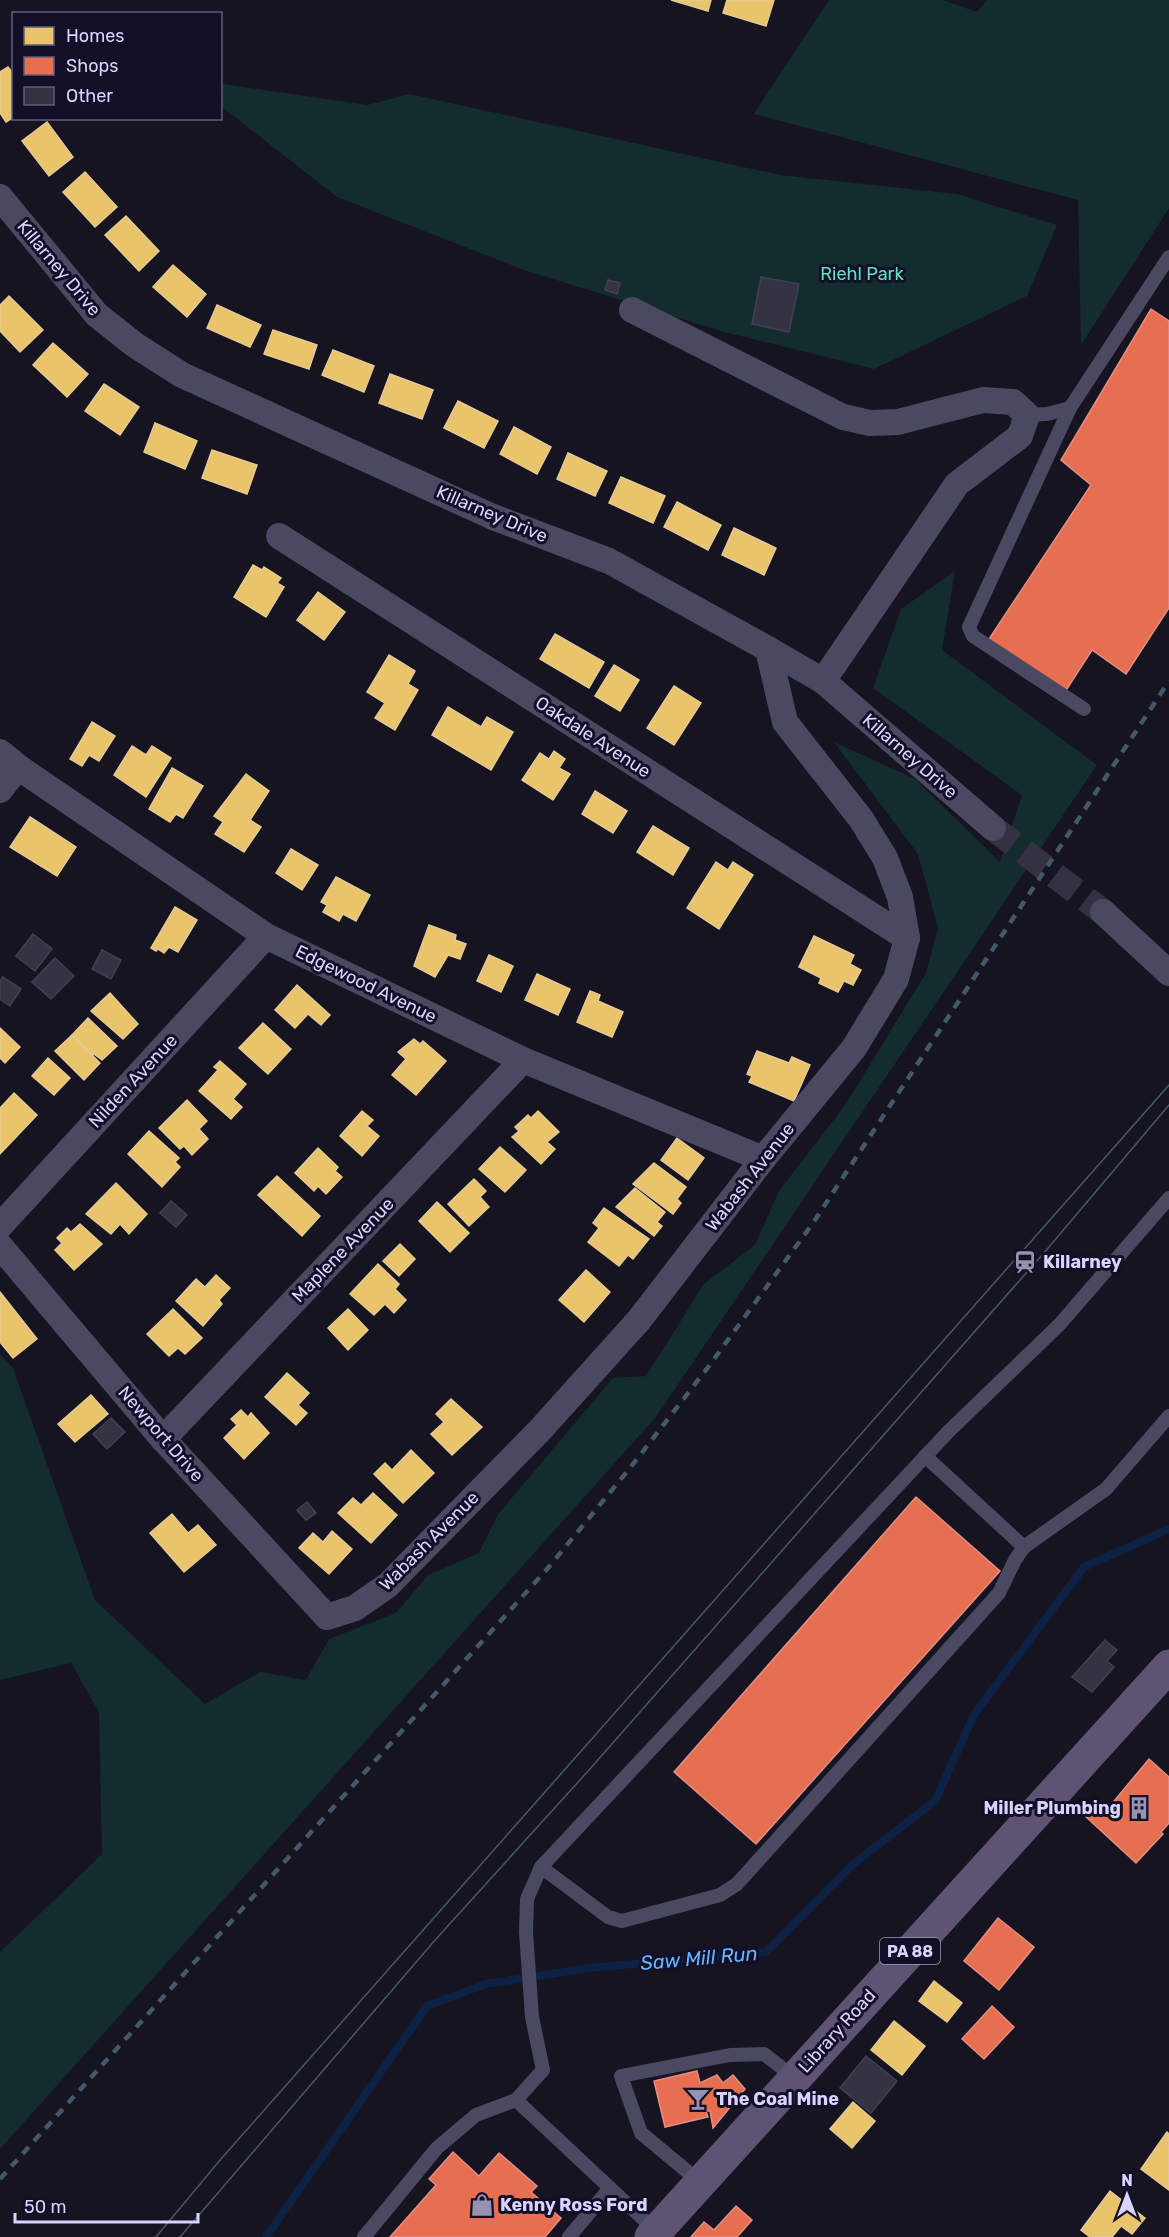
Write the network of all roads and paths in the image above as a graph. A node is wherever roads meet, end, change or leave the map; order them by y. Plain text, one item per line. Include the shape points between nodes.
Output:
1 (0, 197) edge
2 (1169, 257) edge
3 (632, 310) dead end
4 (1070, 408) junction
5 (1027, 415) junction
6 (279, 536) dead end
7 (768, 650) junction
8 (823, 681) junction
9 (1084, 709) dead end
10 (9, 759) edge
11 (0, 790) edge
12 (993, 828) tunnel mouth
13 (1103, 912) tunnel mouth
14 (266, 936) junction
15 (906, 938) junction
16 (1169, 973) edge
17 (523, 1060) junction
18 (763, 1159) junction
19 (1169, 1198) edge
20 (0, 1226) edge
21 (0, 1246) edge
22 (1169, 1416) edge
23 (163, 1439) junction
24 (926, 1456) junction
25 (1024, 1547) junction
26 (327, 1617) joint
27 (1169, 1666) edge
28 (541, 1868) junction
29 (795, 2078) junction
30 (516, 2100) junction
31 (700, 2182) junction
32 (610, 2188) junction
33 (653, 2234) edge
34 (364, 2237) edge
35 (568, 2237) edge

1 - 7 street, Killarney Drive via 97,315 182,375 493,517 609,561
2 - 4 lane
3 - 5 street via 843,417 870,423 898,422 983,400 1013,402
4 - 5 lane
4 - 9 lane via 969,627 973,636
5 - 8 street via 1020,436 957,484
6 - 15 street, Oakdale Avenue
7 - 8 street, Killarney Drive
7 - 15 street, Wabash Avenue via 785,722 861,819 885,858 900,897
8 - 12 street, Killarney Drive
10 - 11 street
10 - 14 street, Edgewood Avenue
13 - 16 street
14 - 17 street, Edgewood Avenue
14 - 20 street, Nilden Avenue
15 - 18 street, Wabash Avenue via 896,979 854,1048
17 - 18 street, Edgewood Avenue
17 - 23 street, Maplene Avenue
18 - 26 street, Wabash Avenue via 639,1320 540,1430 388,1585 355,1608
19 - 24 lane via 1060,1324
21 - 23 street, Newport Drive
22 - 25 lane via 1106,1489
23 - 26 street, Newport Drive
24 - 25 lane
24 - 28 lane
25 - 28 lane via 999,1593 737,1884 720,1895 622,1921 608,1917
27 - 29 main road, Library Road / PA 88
28 - 30 lane via 527,1899 526,1932 532,2017 543,2070
29 - 31 main road, Library Road / PA 88
29 - 31 lane via 764,2054 730,2055 621,2076 641,2133
30 - 32 lane
30 - 34 lane via 476,2115 438,2148
31 - 33 main road, Library Road / PA 88
32 - 33 lane
32 - 35 lane

